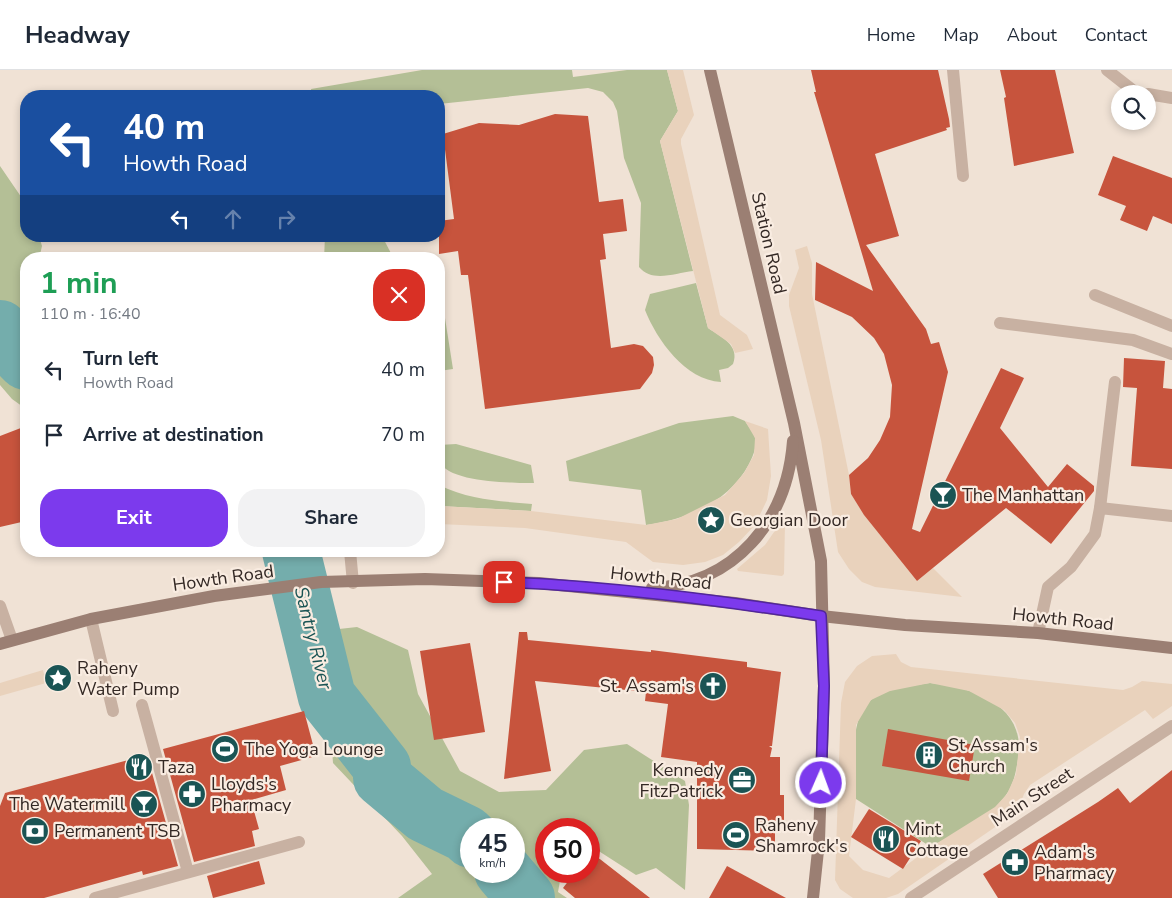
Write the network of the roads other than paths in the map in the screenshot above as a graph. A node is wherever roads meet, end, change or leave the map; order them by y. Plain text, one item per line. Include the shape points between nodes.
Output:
1 (710, 70) edge
2 (953, 70) edge
3 (1107, 70) edge
4 (1130, 85) edge
5 (1156, 95) edge
6 (1172, 98) edge
7 (963, 176) dead end
8 (1095, 295) dead end
9 (1000, 323) dead end
10 (1172, 326) edge
11 (1172, 354) edge
12 (1115, 382) dead end
13 (794, 423) junction
14 (1100, 508) junction
15 (1172, 516) edge
16 (351, 557) edge
17 (353, 583) junction
18 (611, 590) junction
19 (0, 606) edge
20 (821, 616) junction
21 (91, 619) junction
22 (1038, 632) junction
23 (6, 642) edge
24 (1172, 648) edge
25 (142, 705) dead end
26 (113, 712) dead end
27 (1172, 726) edge
28 (299, 842) dead end
29 (188, 872) junction
30 (94, 898) edge
31 (813, 898) edge
32 (911, 898) edge

1 - 13 main road, Station Road
2 - 7 street
3 - 4 street
5 - 6 street
8 - 10 street
9 - 11 street via 1133,340
12 - 14 street
13 - 18 main road, Station Road via 792,455 780,494 766,524 747,550 700,579 667,587
13 - 20 main road, Station Road via 821,561
14 - 15 street
14 - 22 street via 1095,534 1071,567 1048,587
16 - 17 street
17 - 18 main road, Howth Road via 426,579 539,583
17 - 21 main road, Howth Road via 321,582 214,596
18 - 20 main road, Howth Road
19 - 23 street
20 - 22 main road, Howth Road via 905,625
20 - 31 main road via 824,686 819,841
21 - 23 main road, Howth Road
21 - 26 street
22 - 24 main road, Howth Road
25 - 29 street
27 - 32 street, Main Street
28 - 29 street
29 - 30 street

